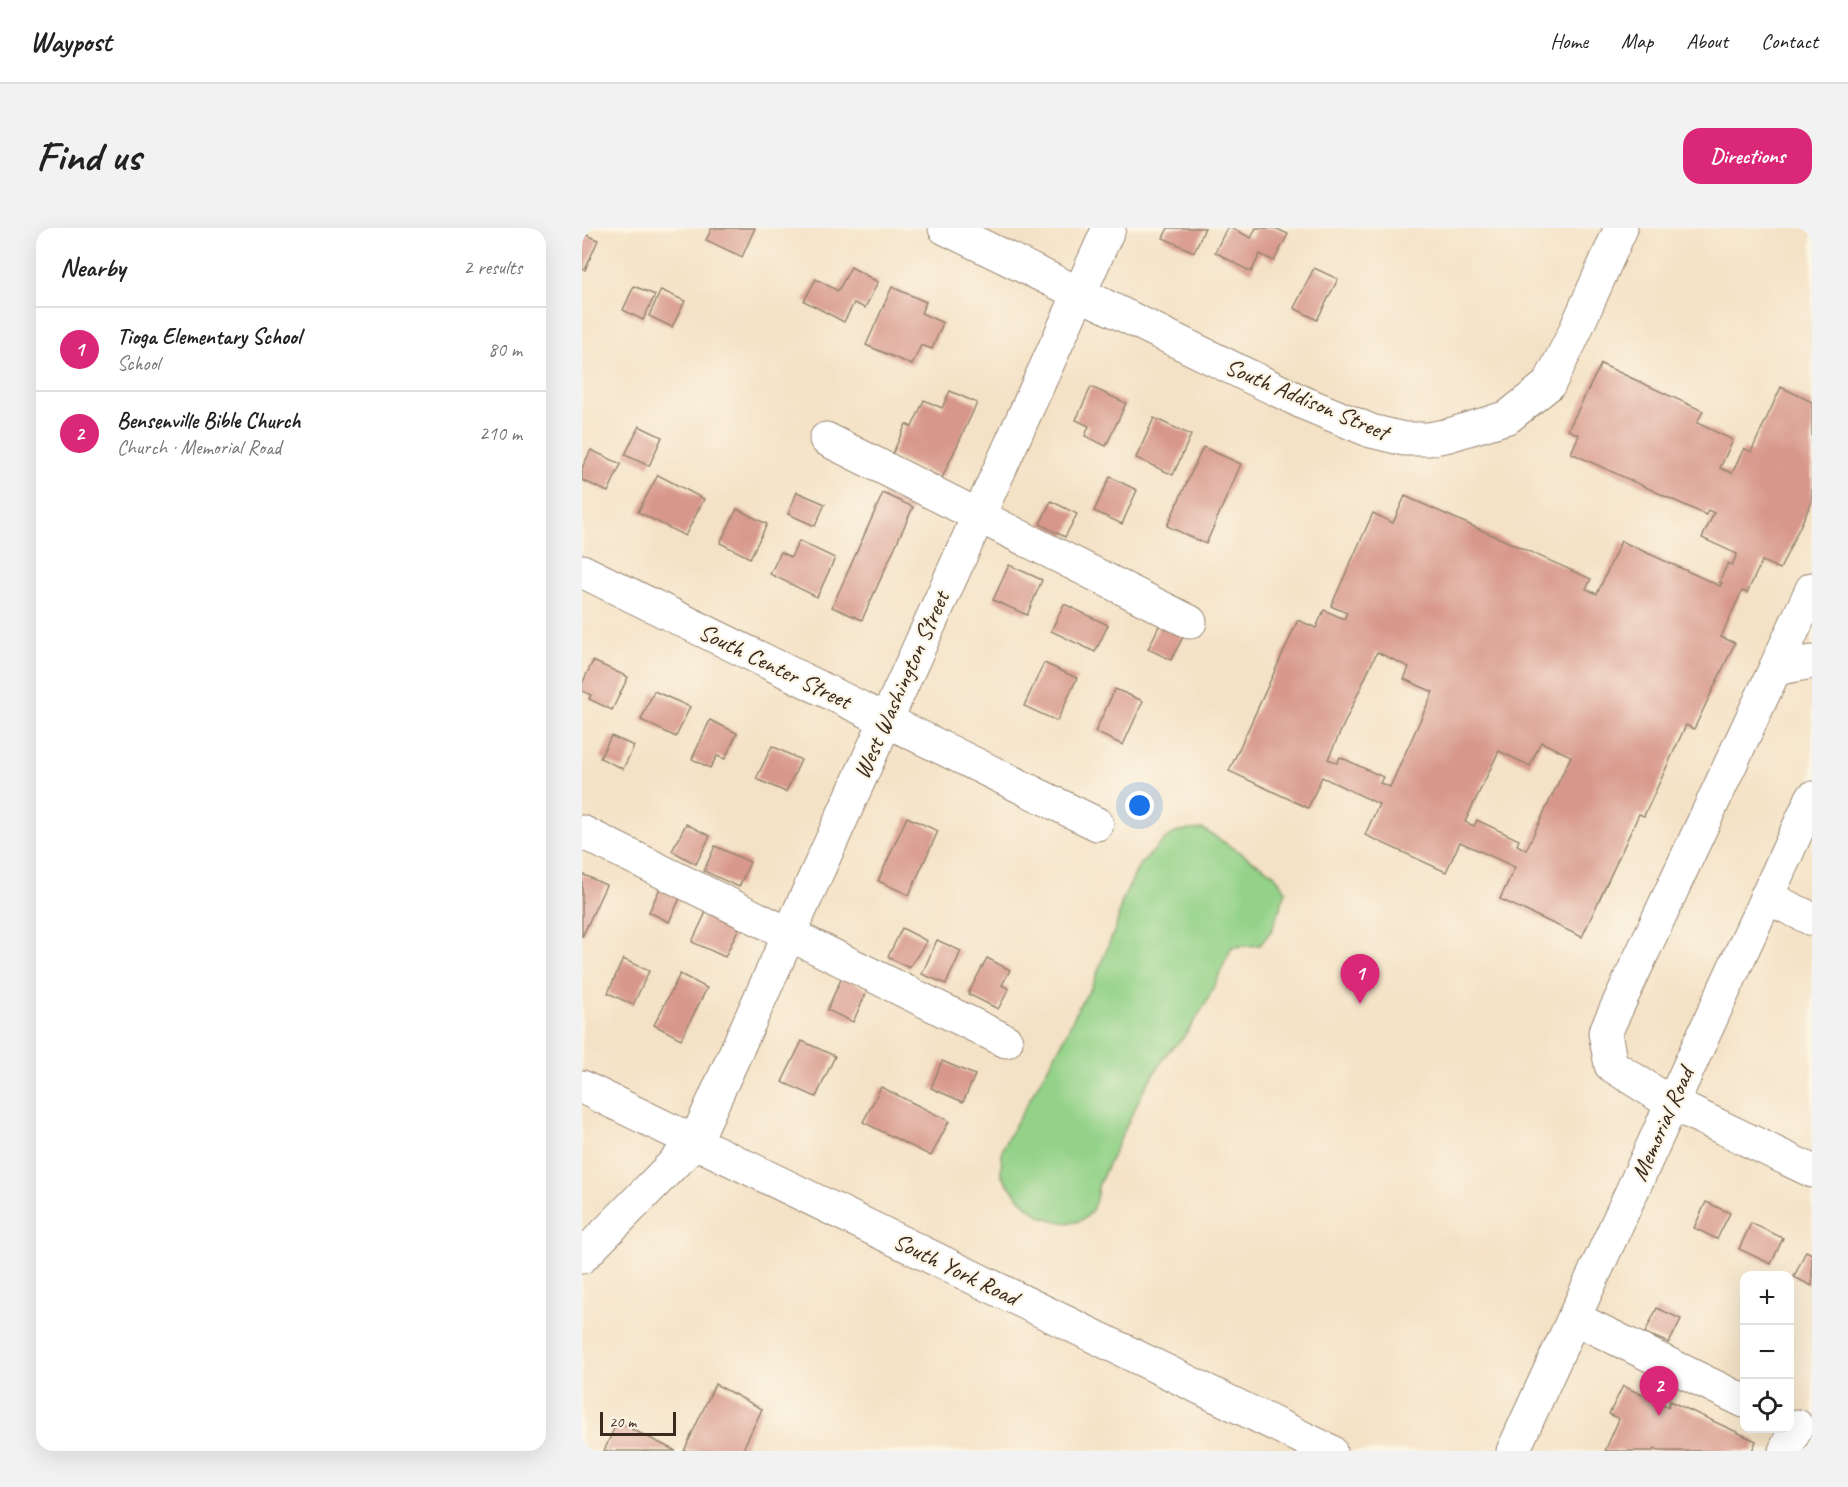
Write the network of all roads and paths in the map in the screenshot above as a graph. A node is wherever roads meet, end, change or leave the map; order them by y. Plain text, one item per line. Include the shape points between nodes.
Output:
1 (945, 228) edge
2 (1109, 228) edge
3 (1621, 228) edge
4 (1079, 294) junction
5 (826, 439) dead end
6 (978, 516) junction
7 (582, 571) edge
8 (1812, 588) edge
9 (1190, 622) dead end
10 (1812, 662) edge
11 (1775, 669) junction
12 (885, 720) junction
13 (1812, 798) edge
14 (1097, 824) dead end
15 (582, 832) edge
16 (1766, 897) junction
17 (1812, 919) edge
18 (788, 935) junction
19 (1006, 1041) dead end
20 (582, 1087) edge
21 (1671, 1103) junction
22 (695, 1142) junction
23 (1812, 1171) edge
24 (582, 1257) edge
25 (1574, 1318) junction
26 (1740, 1399) edge
27 (1330, 1451) edge
28 (1513, 1451) edge

1 - 4 street, South Addison Street
2 - 4 street, West Washington Street
3 - 4 street, South Addison Street via 1549,384 1508,417 1429,439 1371,432
4 - 6 street, West Washington Street
5 - 6 street
6 - 9 street
6 - 12 street, West Washington Street
7 - 12 street, South Center Street
8 - 11 street
10 - 11 street
11 - 21 street via 1605,1033 1611,1065
12 - 14 street, South Center Street
12 - 18 street, West Washington Street
13 - 16 street, Memorial Road
15 - 18 street
16 - 17 street
16 - 21 street, Memorial Road
18 - 19 street
18 - 22 street, West Washington Street
20 - 22 street, South York Road
21 - 23 street
21 - 25 street, Memorial Road
22 - 24 street
22 - 27 street, South York Road
25 - 26 street
25 - 28 street, Memorial Road

